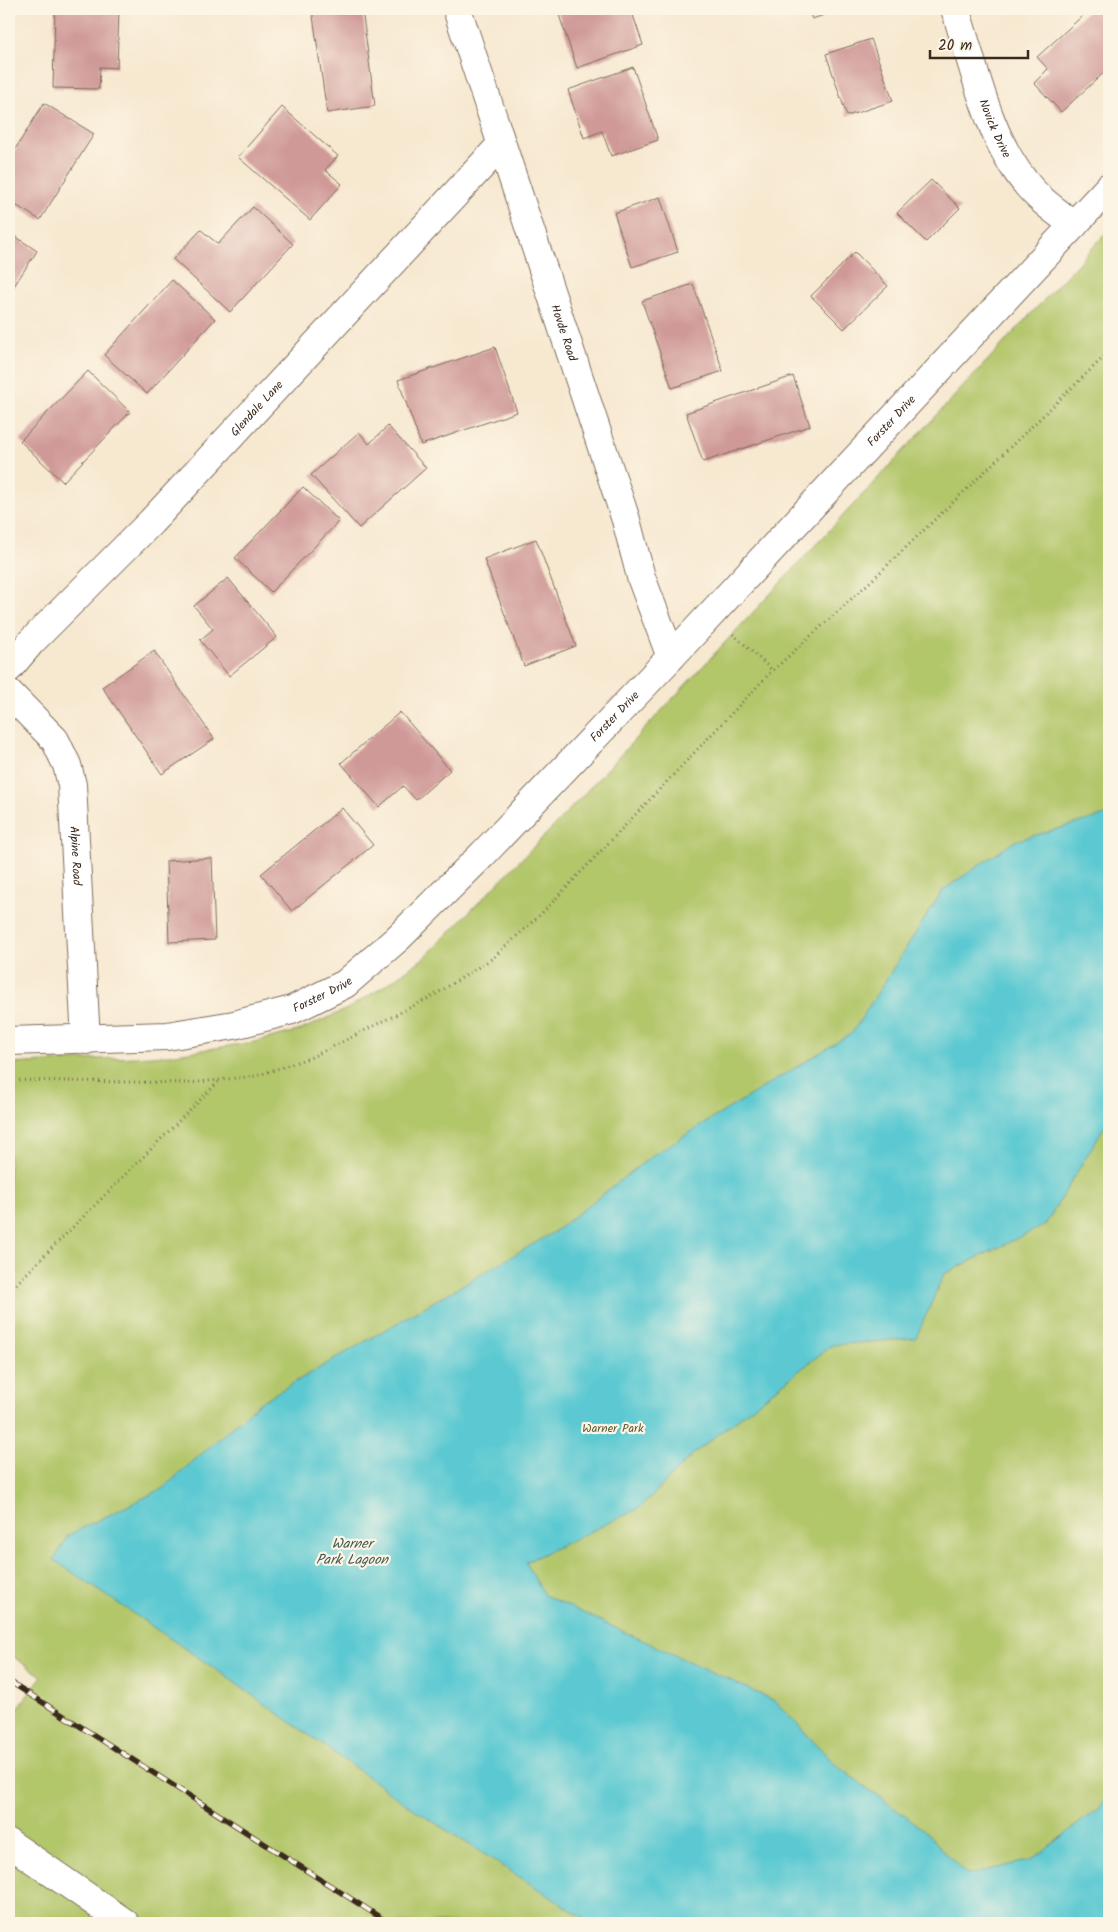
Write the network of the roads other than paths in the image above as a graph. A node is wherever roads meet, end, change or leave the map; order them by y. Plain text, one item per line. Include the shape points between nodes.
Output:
1 (457, 9) edge
2 (955, 9) edge
3 (501, 145) junction
4 (1109, 187) edge
5 (1074, 225) junction
6 (671, 657) junction
7 (9, 668) edge
8 (9, 693) edge
9 (86, 1040) junction
10 (9, 1041) edge
11 (9, 1842) edge
12 (125, 1923) edge

1 - 3 street, Hovde Road
2 - 5 street, Novick Drive via 997,137 1024,182
3 - 6 street, Hovde Road via 626,520 641,577
3 - 7 street, Glendale Lane via 151,522
4 - 5 street, Forster Drive
5 - 6 street, Forster Drive
6 - 9 street, Forster Drive via 483,854 397,939 345,984 292,1010 234,1025 167,1036
8 - 9 street, Alpine Road via 55,740 70,778
9 - 10 street, Forster Drive
11 - 12 street

